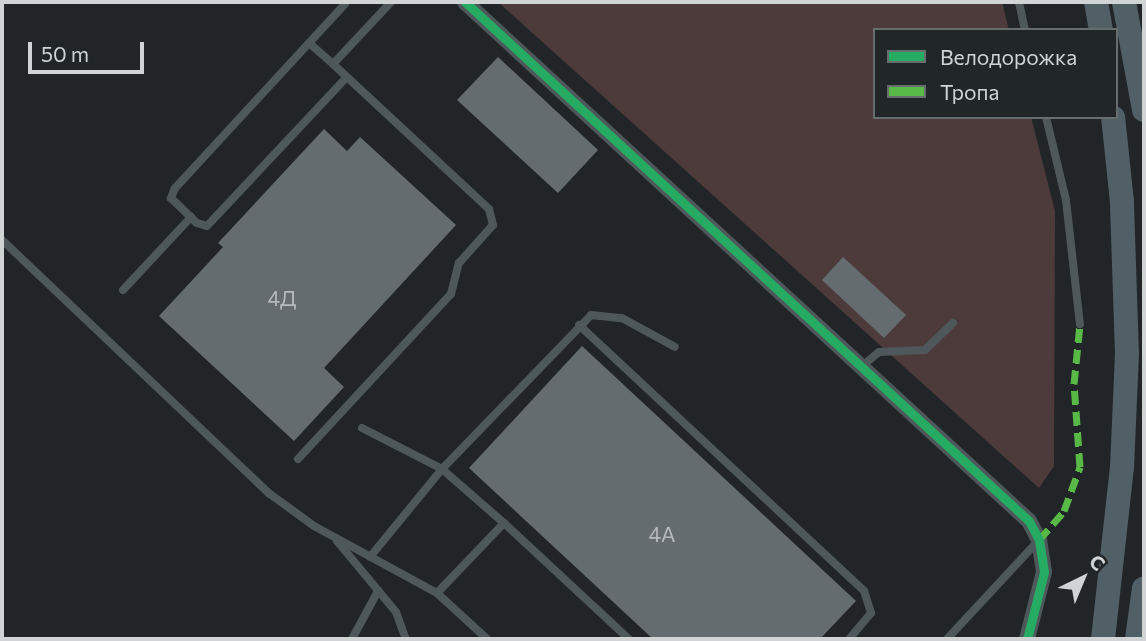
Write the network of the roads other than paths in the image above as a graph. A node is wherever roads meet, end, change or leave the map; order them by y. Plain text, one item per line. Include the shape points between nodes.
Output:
1 (391, 2) edge
2 (465, 2) edge
3 (1019, 2) edge
4 (1096, 2) edge
5 (1124, 2) edge
6 (345, 4) dead end
7 (1025, 28) edge
8 (1101, 28) edge
9 (309, 43) junction
10 (333, 64) junction
11 (347, 77) junction
12 (1144, 110) edge
13 (1046, 119) edge
14 (1113, 119) edge
15 (191, 217) junction
16 (2, 240) edge
17 (122, 290) dead end
18 (953, 323) dead end
19 (1080, 324) dead end
20 (579, 325) junction
21 (675, 347) dead end
22 (861, 367) junction
23 (362, 428) dead end
24 (298, 459) dead end
25 (442, 469) junction
26 (504, 523) junction
27 (332, 536) junction
28 (1039, 540) junction
29 (370, 556) junction
30 (1144, 588) edge
31 (378, 591) junction
32 (437, 593) junction
33 (352, 639) edge
34 (406, 639) edge
35 (486, 639) edge
36 (629, 639) edge
37 (849, 639) edge
38 (947, 639) edge
39 (1027, 639) edge
40 (1104, 639) edge
41 (1138, 639) edge

1 - 10 lane
2 - 22 street
3 - 7 lane
4 - 8 highway
5 - 12 highway
6 - 9 lane
9 - 10 lane
9 - 15 lane via 171,193
10 - 11 lane
11 - 15 lane via 212,223 203,226
11 - 24 lane via 489,209 493,225 458,263 452,294
13 - 19 lane via 1066,200
14 - 40 highway via 1123,215 1127,355 1122,468
15 - 17 lane
16 - 27 lane via 270,494
18 - 22 lane via 931,347 879,352
20 - 21 lane via 592,315 606,313
20 - 25 lane
20 - 37 lane via 864,591 871,613
22 - 28 street via 1029,521
23 - 25 lane
25 - 26 lane
25 - 29 lane
26 - 32 lane
26 - 36 lane
27 - 29 lane
27 - 31 lane
28 - 38 lane
28 - 39 street via 1044,572
29 - 32 lane
30 - 41 highway
31 - 33 lane
31 - 34 lane via 396,612
32 - 35 lane

